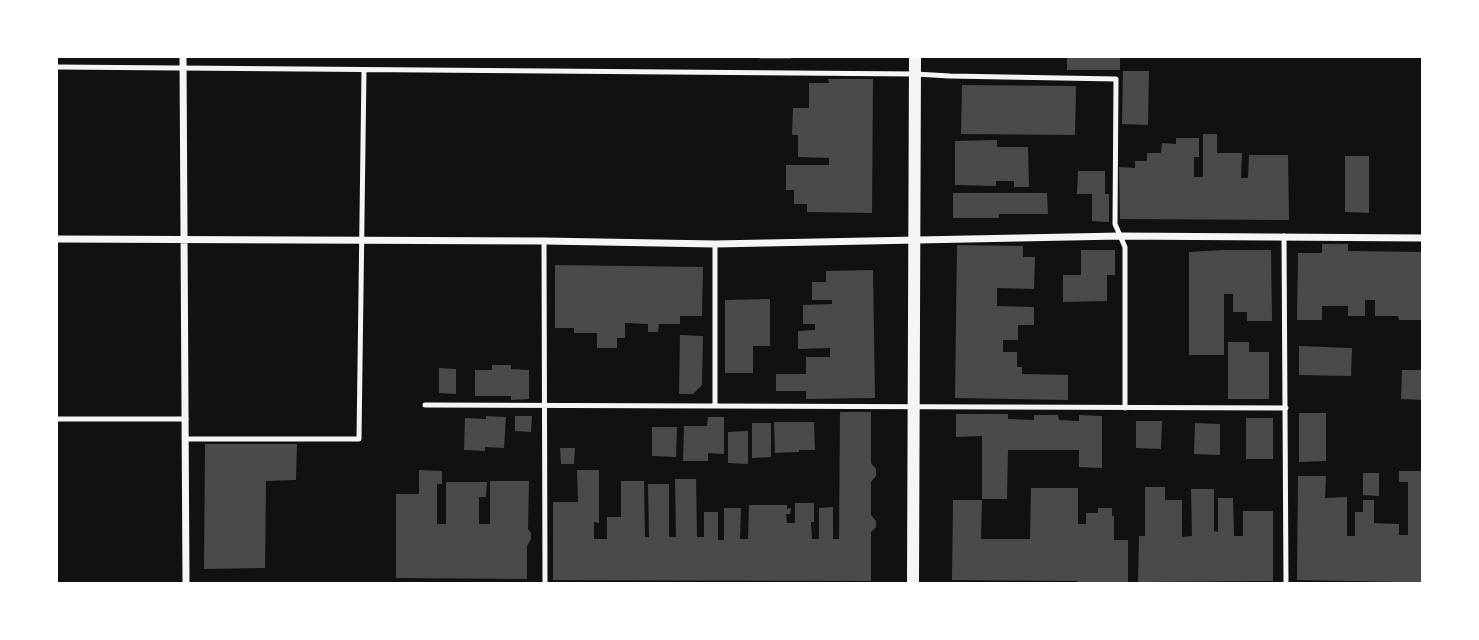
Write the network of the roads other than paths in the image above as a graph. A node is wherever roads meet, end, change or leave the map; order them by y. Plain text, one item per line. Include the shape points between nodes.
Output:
1 (183, 56) edge
2 (915, 56) edge
3 (56, 67) edge
4 (183, 68) junction
5 (364, 71) junction
6 (915, 74) junction
7 (1121, 236) junction
8 (1284, 236) junction
9 (1423, 238) edge
10 (56, 239) edge
11 (914, 239) junction
12 (184, 240) junction
13 (362, 241) junction
14 (544, 241) junction
15 (715, 244) junction
16 (425, 405) dead end
17 (544, 406) junction
18 (715, 406) junction
19 (913, 407) junction
20 (1125, 408) junction
21 (1286, 408) junction
22 (56, 419) edge
23 (186, 419) junction
24 (186, 439) junction
25 (186, 584) edge
26 (545, 584) edge
27 (913, 584) edge
28 (1286, 584) edge

1 - 4 street
2 - 6 street
3 - 4 lane
4 - 5 lane
4 - 12 street
5 - 6 lane
5 - 13 lane
6 - 7 lane via 1116,79 1115,224
6 - 11 street
7 - 8 street
7 - 11 street
7 - 20 lane via 1125,247
8 - 9 street
8 - 21 lane
10 - 12 street
11 - 15 street
11 - 19 street
12 - 13 street
12 - 23 street
13 - 14 street
13 - 24 lane via 359,439
14 - 15 street
14 - 17 lane
15 - 18 lane
16 - 17 lane
17 - 18 lane
17 - 26 lane
18 - 19 lane
19 - 20 lane
19 - 27 street
20 - 21 lane
21 - 28 lane
22 - 23 lane
23 - 24 street
24 - 25 street

